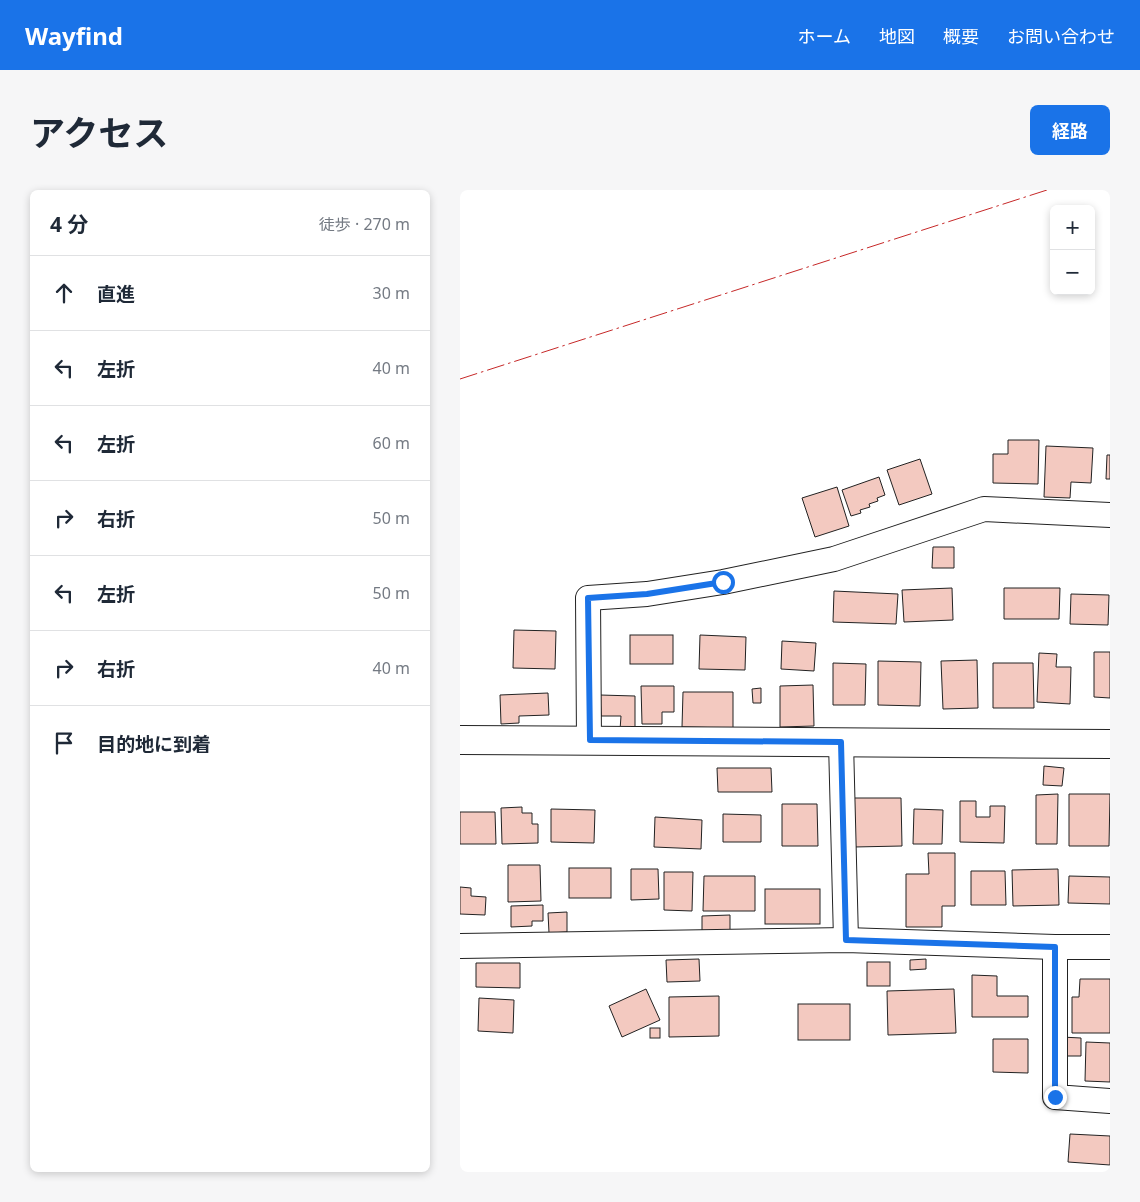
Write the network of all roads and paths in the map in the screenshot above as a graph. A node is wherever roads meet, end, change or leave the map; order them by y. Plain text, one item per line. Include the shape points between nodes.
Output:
1 (1110, 515) edge
2 (460, 740) edge
3 (590, 740) junction
4 (841, 742) junction
5 (1110, 744) edge
6 (846, 940) junction
7 (460, 946) edge
8 (1055, 947) junction
9 (1110, 947) edge
10 (1110, 1101) edge

1 - 3 street via 984,508 834,559 714,584 647,594 588,598
2 - 3 street
3 - 4 street
4 - 5 street
4 - 6 street
6 - 7 street
6 - 8 street
8 - 9 street
8 - 10 street via 1055,1097

